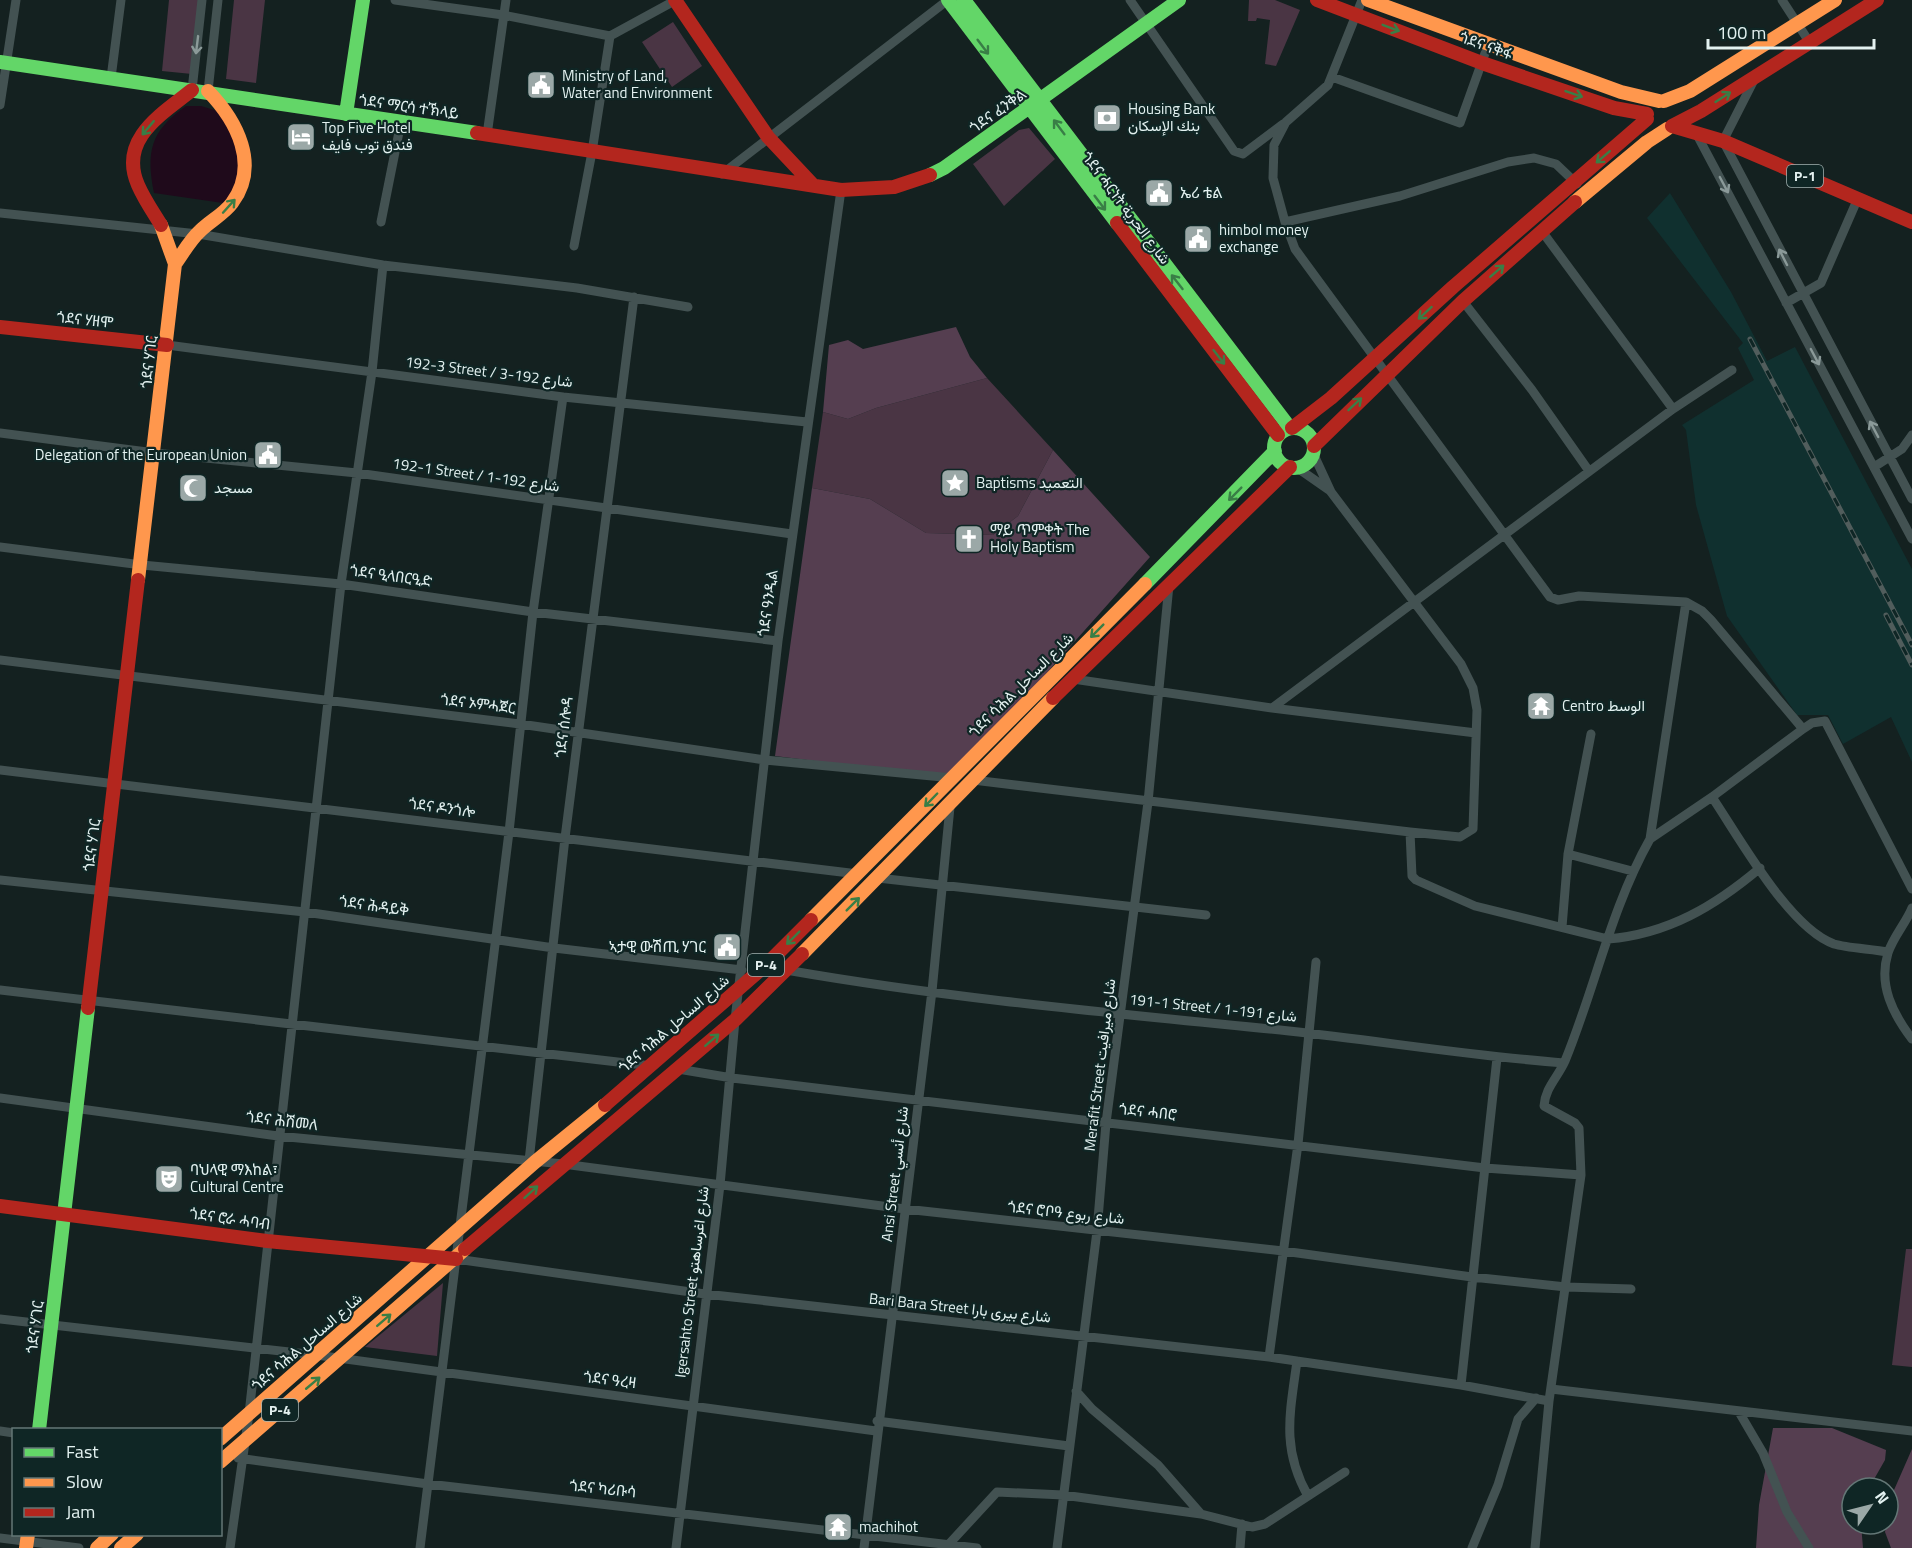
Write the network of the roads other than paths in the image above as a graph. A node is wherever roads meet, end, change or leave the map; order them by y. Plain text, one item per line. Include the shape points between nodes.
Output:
1 (16, 0) edge
2 (121, 0) edge
3 (202, 0) edge
4 (218, 0) edge
5 (363, 0) edge
6 (395, 0) edge
7 (506, 0) edge
8 (675, 0) edge
9 (948, 0) edge
10 (964, 0) edge
11 (1130, 0) edge
12 (1179, 0) edge
13 (1317, 0) edge
14 (1362, 0) edge
15 (1368, 0) edge
16 (1782, 0) edge
17 (1835, 0) edge
18 (1877, 0) edge
19 (503, 15) junction
20 (1357, 15) junction
21 (1146, 23) junction
22 (1798, 23) junction
23 (610, 36) junction
24 (1810, 42) junction
25 (1488, 45) junction
26 (1746, 56) junction
27 (3, 63) edge
28 (1482, 63) junction
29 (1757, 75) junction
30 (1332, 77) junction
31 (111, 78) junction
32 (192, 90) junction
33 (208, 92) junction
34 (1661, 101) junction
35 (0, 105) edge
36 (1035, 105) junction
37 (346, 114) junction
38 (1647, 117) junction
39 (401, 122) junction
40 (1286, 122) junction
41 (1670, 127) junction
42 (1696, 133) junction
43 (487, 135) junction
44 (768, 137) junction
45 (1723, 141) junction
46 (592, 153) junction
47 (722, 174) junction
48 (1575, 181) junction
49 (814, 186) junction
50 (841, 190) junction
51 (1585, 193) junction
52 (1858, 198) junction
53 (0, 213) edge
54 (1531, 219) junction
55 (381, 222) dead end
56 (1284, 222) junction
57 (1912, 222) edge
58 (164, 231) junction
59 (1543, 232) junction
60 (198, 234) junction
61 (574, 246) dead end
62 (176, 264) junction
63 (383, 265) junction
64 (1453, 287) junction
65 (1802, 294) junction
66 (634, 297) junction
67 (1463, 301) junction
68 (1786, 303) junction
69 (688, 308) dead end
70 (0, 327) edge
71 (167, 345) junction
72 (1375, 358) junction
73 (1732, 370) dead end
74 (372, 372) junction
75 (1388, 374) junction
76 (563, 397) junction
77 (619, 402) junction
78 (1673, 409) junction
79 (807, 422) junction
80 (1287, 430) junction
81 (0, 434) edge
82 (1912, 435) edge
83 (1314, 449) junction
84 (1275, 451) junction
85 (155, 453) junction
86 (1890, 458) junction
87 (1293, 467) junction
88 (1874, 467) junction
89 (1589, 471) junction
90 (357, 473) junction
91 (1331, 492) junction
92 (1912, 499) edge
93 (547, 500) junction
94 (607, 509) junction
95 (792, 534) junction
96 (1506, 536) junction
97 (1912, 538) edge
98 (0, 547) edge
99 (142, 565) junction
100 (341, 584) junction
101 (1169, 585) junction
102 (1414, 601) junction
103 (1686, 602) junction
104 (533, 612) junction
105 (592, 619) junction
106 (778, 641) junction
107 (0, 660) edge
108 (1058, 669) junction
109 (128, 676) junction
110 (1072, 679) junction
111 (1158, 689) junction
112 (328, 700) junction
113 (1272, 708) junction
114 (520, 724) junction
115 (1803, 729) junction
116 (579, 732) junction
117 (1476, 733) junction
118 (1591, 734) dead end
119 (765, 759) junction
120 (0, 770) edge
121 (952, 778) junction
122 (973, 780) junction
123 (116, 785) junction
124 (1712, 797) junction
125 (1148, 802) junction
126 (950, 804) junction
127 (316, 806) junction
128 (509, 832) junction
129 (1410, 832) junction
130 (565, 838) junction
131 (1650, 839) junction
132 (1568, 854) junction
133 (754, 863) junction
134 (1760, 868) junction
135 (1632, 871) junction
136 (858, 873) junction
137 (879, 878) junction
138 (0, 880) edge
139 (942, 884) junction
140 (1912, 889) edge
141 (103, 892) junction
142 (1135, 906) junction
143 (1912, 908) edge
144 (305, 912) junction
145 (1206, 915) dead end
146 (1562, 927) junction
147 (495, 939) junction
148 (1608, 939) junction
149 (554, 948) junction
150 (1888, 952) junction
151 (1316, 962) dead end
152 (766, 965) junction
153 (742, 970) junction
154 (788, 970) junction
155 (741, 988) junction
156 (0, 990) edge
157 (932, 991) junction
158 (89, 1001) junction
159 (1121, 1014) junction
160 (735, 1020) junction
161 (292, 1022) junction
162 (1309, 1033) junction
163 (1912, 1039) edge
164 (482, 1046) junction
165 (541, 1053) junction
166 (1497, 1058) junction
167 (1564, 1063) junction
168 (653, 1066) junction
169 (678, 1069) junction
170 (732, 1078) junction
171 (0, 1098) edge
172 (919, 1101) junction
173 (77, 1107) junction
174 (1106, 1123) junction
175 (278, 1137) junction
176 (1298, 1144) junction
177 (467, 1153) junction
178 (532, 1162) junction
179 (562, 1164) junction
180 (1485, 1167) junction
181 (1581, 1174) junction
182 (720, 1185) junction
183 (0, 1206) edge
184 (905, 1209) junction
185 (66, 1213) junction
186 (1097, 1231) junction
187 (459, 1232) junction
188 (267, 1241) junction
189 (1283, 1251) junction
190 (429, 1258) junction
191 (456, 1259) junction
192 (1472, 1276) junction
193 (1566, 1287) junction
194 (1631, 1289) dead end
195 (705, 1294) junction
196 (893, 1316) junction
197 (0, 1319) edge
198 (52, 1324) junction
199 (1083, 1337) junction
200 (256, 1349) junction
201 (316, 1355) junction
202 (1269, 1357) junction
203 (340, 1359) junction
204 (1297, 1361) junction
205 (441, 1374) junction
206 (1461, 1385) junction
207 (1551, 1389) junction
208 (1076, 1391) junction
209 (1536, 1398) junction
210 (1549, 1401) junction
211 (692, 1405) junction
212 (1739, 1412) junction
213 (249, 1414) junction
214 (877, 1421) junction
215 (39, 1428) edge
216 (876, 1431) junction
217 (1912, 1431) edge
218 (222, 1437) edge
219 (246, 1440) junction
220 (1069, 1446) junction
221 (222, 1458) edge
222 (243, 1459) junction
223 (1346, 1472) dead end
224 (428, 1484) junction
225 (1063, 1495) junction
226 (1308, 1496) junction
227 (680, 1512) junction
228 (1201, 1514) junction
229 (1242, 1524) junction
230 (865, 1535) junction
231 (110, 1536) edge
232 (135, 1536) edge
233 (0, 1538) edge
234 (27, 1541) edge
235 (949, 1544) junction
236 (79, 1548) edge
237 (97, 1548) edge
238 (121, 1548) edge
239 (230, 1548) edge
240 (420, 1548) edge
241 (676, 1548) edge
242 (864, 1548) edge
243 (977, 1548) edge
244 (1057, 1548) edge
245 (1240, 1548) edge
246 (1472, 1548) edge
247 (1535, 1548) edge
248 (1809, 1548) edge

1 - 27 street
2 - 31 street
3 -> 32 street
4 - 33 street
5 - 37 main road
6 - 19 street
7 - 19 street
8 - 23 street
8 - 44 main road
9 -> 36 main road, ጎደና ሓርነት شارع الحرية
9 - 44 street
10 - 36 main road, ጎደና ሓርነት شارع الحرية
11 - 21 street
12 - 21 main road, ጎደና ፈንቅል
13 - 20 main road, ጎደና ናቅፋ
14 - 20 street
15 - 25 main road, ጎደና ናቅፋ
16 - 22 street
17 - 22 main road
18 - 24 main road
19 - 23 street
19 - 43 street
20 -> 28 main road, ጎደና ናቅፋ
20 - 30 street
21 - 36 main road, ጎደና ፈንቅል
21 - 40 street via 1234,151 1244,154
22 - 24 street
22 - 26 main road
23 - 46 street
24 - 29 main road
25 - 28 street
25 - 34 main road, ጎደና ናቅፋ via 1621,92
26 - 29 main road
26 - 34 main road via 1690,91
27 - 31 main road, ጎደና ማርሳ ተኽላይ
27 - 35 street
28 - 30 street via 1460,123
28 -> 38 main road, ጎደና ናቅፋ
41 -> 29 main road
29 - 45 street
30 - 40 street via 1318,95
31 - 32 main road, ጎደና ማርሳ ተኽላይ
32 - 33 main road, ጎደና ማርሳ ተኽላይ
32 -> 58 main road via 143,132 135,151 133,173 141,196
33 - 37 main road, ጎደና ማርሳ ተኽላይ
60 -> 33 main road via 232,203 242,188 245,169 236,128 222,104
34 - 38 main road via 1650,105
34 - 41 main road via 1675,108 1676,117
36 - 50 main road, ጎደና ፈንቅል via 923,179 894,187
36 - 80 main road, ጎደና ሓርነት شارع الحرية
37 - 39 main road, ጎደና ማርሳ ተኽላይ
38 - 41 main road via 1657,129
38 -> 48 main road
39 - 43 main road, ጎደና ማርሳ ተኽላይ
39 - 55 street
40 - 56 street via 1274,145 1272,159
41 - 42 main road, P-1
41 - 51 main road
42 - 45 main road, P-1
42 -> 68 street
43 - 46 main road, ጎደና ማርሳ ተኽላይ
44 - 47 street
44 - 49 main road
45 - 52 main road, P-1
65 -> 45 street
46 - 47 main road, ጎደና ማርሳ ተኽላይ
46 - 61 street
47 - 49 main road, ጎደና ማርሳ ተኽላይ
48 - 51 street
48 - 54 main road
48 - 56 street via 1556,164 1534,158 1508,162 1400,196
49 - 50 main road, ጎደና ፈንቅል
50 - 79 street, ጎደና ዓንዲል
51 - 59 main road
52 - 57 main road, P-1
52 - 65 street via 1821,283
53 - 58 street
54 - 59 street
54 - 64 main road
56 - 72 street via 1295,249
58 - 60 street
58 - 62 main road
67 -> 59 main road
59 - 78 street
60 - 62 main road
60 - 63 street
62 - 71 main road, ጎደና ሃገር
63 - 66 street
63 - 74 street
64 - 67 street
64 -> 72 main road
65 - 68 street
86 -> 65 street
66 - 69 street
66 - 77 street, ጎደና ሰሎዳ
67 - 75 main road
67 - 89 street
68 -> 88 street
70 - 71 main road, ጎደና ሃዘሞ
71 - 74 street, 192-3 Street / شارع 192-3
71 - 85 main road, ጎደና ሃገር
72 - 75 street
72 - 80 main road via 1331,398
73 - 78 street
74 - 76 street, 192-3 Street / شارع 192-3
74 - 90 street
83 -> 75 main road
75 - 96 street
76 - 77 street, 192-3 Street / شارع 192-3
76 - 93 street
77 - 79 street, 192-3 Street / شارع 192-3
77 - 94 street, ጎደና ሰሎዳ
78 - 89 street
79 - 95 street, ጎደና ዓንዲል
80 - 83 main road via 1309,434
80 - 84 main road
81 - 85 street, 192-1 Street / شارع 192-1
82 - 86 street
83 - 87 main road via 1307,463
83 - 91 street
84 - 87 main road via 1282,463
84 -> 108 main road, ጎደና ሳሕል شارع الساحل / P-4
85 - 90 street, 192-1 Street / شارع 192-1
85 - 99 main road, ጎደና ሃገር
86 - 88 street
86 - 92 street
87 - 91 street
87 - 101 main road, ጎደና ሳሕል شارع الساحل / P-4
88 - 97 street
89 - 96 street
90 - 93 street, 192-1 Street / شارع 192-1
90 - 100 street
91 - 102 street
93 - 94 street, 192-1 Street / شارع 192-1
93 - 104 street
94 - 95 street, 192-1 Street / شارع 192-1
94 - 105 street, ጎደና ሰሎዳ
95 - 106 street, ጎደና ዓንዲል
96 - 102 street
96 - 103 street via 1550,597 1558,600 1579,596
98 - 99 street, ጎደና ዒላበርዒድ
99 - 100 street, ጎደና ዒላበርዒድ
99 - 109 main road, ጎደና ሃገር
100 - 104 street, ጎደና ዒላበርዒድ
100 - 112 street
101 - 110 main road, ጎደና ሳሕል شارع الساحل / P-4
101 - 111 street, Merafit Street شارع ميرافيت
102 - 113 street
102 - 117 street via 1461,664 1473,688
103 - 115 street via 1711,620
103 - 131 street
104 - 105 street, ጎደና ዒላበርዒድ
104 - 114 street
105 - 106 street, ጎደና ዒላበርዒድ
105 - 116 street, ጎደና ሰሎዳ
106 - 119 street, ጎደና ዓንዲል
107 - 109 street, ጎደና ኦምሓጀር
108 - 110 street
108 - 121 main road, ጎደና ሳሕል شارع الساحل / P-4
109 - 112 street, ጎደና ኦምሓጀር
109 - 123 main road, ጎደና ሃገር
110 - 111 street
110 - 122 main road, ጎደና ሳሕል شارع الساحل / P-4
111 - 113 street
111 - 125 street, Merafit Street شارع ميرافيت
112 - 114 street, ጎደና ኦምሓጀር
112 - 127 street
113 - 117 street
114 - 116 street, ጎደና ኦምሓጀር
114 - 128 street
115 - 124 street
115 - 140 street via 1825,721
116 - 119 street, ጎደና ኦምሓጀር
116 - 130 street, ጎደና ሰሎዳ
117 - 129 street, ጎደና ኦምሓጀር via 1473,830 1460,837
118 - 132 street
119 - 121 street, ጎደና ኦምሓጀር
119 - 133 street, ጎደና ዓንዲል
120 - 123 street, ጎደና ዶንጎሎ
121 - 122 street, ጎደና ኦምሓጀር
121 - 126 street, Ansi Street شارع أنسي
121 -> 136 main road, ጎደና ሳሕል شارع الساحل / P-4
122 - 125 street, ጎደና ኦምሓጀር
122 - 126 main road, ጎደና ሳሕል شارع الساحل / P-4
123 - 127 street, ጎደና ዶንጎሎ
123 - 141 main road, ጎደና ሃገር
124 - 131 street
124 - 134 street
125 - 129 street, ጎደና ኦምሓጀር
125 - 142 street, Merafit Street شارع ميرافيت
126 - 137 main road, ጎደና ሳሕል شارع الساحل / P-4
126 - 139 street, Ansi Street شارع أنسي
127 - 128 street, ጎደና ዶንጎሎ
127 - 144 street
128 - 130 street, ጎደና ዶንጎሎ
128 - 147 street
129 - 146 street via 1412,876 1416,880 1475,906
130 - 133 street, ጎደና ዶንጎሎ
130 - 149 street, ጎደና ሰሎዳ
131 - 135 street
132 - 135 street
132 - 146 street
133 - 136 street, ጎደና ዶንጎሎ
133 - 153 street, ጎደና ዓንዲል
134 - 148 street via 1691,918 1630,937
134 - 150 street via 1801,923 1816,934 1835,944
135 - 148 street
136 - 137 street, ጎደና ዶንጎሎ
136 -> 152 main road, ጎደና ሳሕል شارع الساحل / P-4
137 - 139 street, ጎደና ዶንጎሎ
154 -> 137 main road, ጎደና ሳሕል شارع الساحل / P-4
138 - 141 street, ጎደና ሕዳይቅ
139 - 142 street, ጎደና ዶንጎሎ
139 - 157 street, Ansi Street شارع أنسي
141 - 144 street, ጎደና ሕዳይቅ
141 - 158 main road, ጎደና ሃገር
142 - 145 street, ጎደና ዶንጎሎ
142 - 159 street, Merafit Street شارع ميرافيت
143 - 150 street
144 - 147 street, ጎደና ሕዳይቅ
144 - 161 street
146 - 148 street
147 - 149 street, ጎደና ሕዳይቅ
147 - 164 street
148 - 167 street
149 - 153 street, ጎደና ሕዳይቅ
149 - 165 street, ጎደና ሰሎዳ
150 - 163 street via 1884,977 1889,999
151 - 162 street
152 - 154 street, 191-1 Street / شارع 191-1
152 - 155 main road, ጎደና ሳሕል شارع الساحل / P-4
153 - 155 street, ጎደና ዓንዲል
154 - 157 street, 191-1 Street / شارع 191-1
154 - 160 main road, ጎደና ሳሕል شارع الساحل / P-4
155 - 160 street, ጎደና ዓንዲል
155 - 168 main road, ጎደና ሳሕል شارع الساحل / P-4
156 - 158 street, ጎደና ሓበሮ
157 - 159 street, 191-1 Street / شارع 191-1
157 - 172 street, Ansi Street شارع أنسي
158 - 161 street, ጎደና ሓበሮ
158 - 173 main road, ጎደና ሃገር
159 - 162 street, 191-1 Street / شارع 191-1
159 - 174 street, Merafit Street شارع ميرافيت
169 -> 160 main road, ጎደና ሳሕል شارع الساحل / P-4
160 - 170 street, Igersahto Street شارع اغرساهتو
161 - 164 street, ጎደና ሓበሮ
161 - 175 street
162 - 166 street, 191-1 Street / شارع 191-1
162 - 176 street
164 - 165 street, ጎደና ሓበሮ
164 - 177 street
165 - 168 street, ጎደና ሓበሮ
165 - 178 street, ጎደና ሰሎዳ
166 - 167 street, 191-1 Street / شارع 191-1
166 - 180 street
167 - 181 street via 1547,1092 1544,1106 1579,1128
168 - 169 street, ጎደና ሓበሮ
168 - 178 main road, ጎደና ሳሕል شارع الساحل / P-4
169 - 170 street, ጎደና ሓበሮ
169 - 179 main road, ጎደና ሳሕል شارع الساحل / P-4
170 - 172 street, ጎደና ሓበሮ
170 - 182 street, Igersahto Street شارع اغرساهتو
171 - 173 street, ጎደና ሕሽመለ
172 - 174 street, ጎደና ሓበሮ
172 - 184 street, Ansi Street شارع أنسي
173 - 175 street, ጎደና ሕሽመለ
173 - 185 main road, ጎደና ሃገር
174 - 176 street, ጎደና ሓበሮ
174 - 186 street, Merafit Street شارع ميرافيت
175 - 177 street, ጎደና ሕሽመለ
175 - 188 street
176 - 180 street, ጎደና ሓበሮ
176 - 189 street
177 - 178 street, ጎደና ሕሽመለ
177 - 187 street
178 - 179 street, ጎደና ሕሽመለ
178 - 187 main road, ጎደና ሳሕል شارع الساحل / P-4
179 - 182 street, ጎደና ሮቦዓ شارع ربوع
191 -> 179 main road, ጎደና ሳሕል شارع الساحل / P-4
180 - 181 street, ጎደና ሓበሮ
180 - 192 street
181 - 193 street
182 - 184 street, ጎደና ሮቦዓ شارع ربوع
182 - 195 street, Igersahto Street شارع اغرساهتو
183 - 185 main road, ጎደና ሮራ ሓባብ
184 - 186 street, ጎደና ሮቦዓ شارع ربوع
184 - 196 street, Ansi Street شارع أنسي
185 - 188 main road, ጎደና ሮራ ሓባብ
185 - 198 main road, ጎደና ሃገር
186 - 189 street, ጎደና ሮቦዓ شارع ربوع
186 - 199 street, Merafit Street شارع ميرافيت
187 - 190 main road, ጎደና ሳሕል شارع الساحل / P-4
187 - 191 street
188 - 190 main road, ጎደና ሮራ ሓባብ
188 - 200 street
189 - 192 street, ጎደና ሮቦዓ شارع ربوع
189 - 202 street
190 - 191 main road, ጎደና ሮራ ሓባብ
190 - 201 main road, ጎደና ሳሕል شارع الساحل / P-4
191 - 195 street, Bari Bara Street شارع بيرى بارا
203 -> 191 main road, ጎደና ሳሕል شارع الساحل / P-4
191 - 205 street
192 - 193 street, ጎደና ሮቦዓ شارع ربوع
192 - 206 street
193 - 194 street, ጎደና ሮቦዓ شارع ربوع
193 - 207 street
195 - 196 street, Bari Bara Street شارع بيرى بارا
195 - 211 street, Igersahto Street شارع اغرساهتو
196 - 199 street, Bari Bara Street شارع بيرى بارا
196 - 214 street, Ansi Street شارع أنسي
197 - 198 street, ጎደና ዓረዛ
198 - 200 street, ጎደና ዓረዛ
198 - 215 main road, ጎደና ሃገር
199 - 202 street, Bari Bara Street شارع بيرى بارا
199 - 208 street, Merafit Street شارع ميرافيت
200 - 201 street, ጎደና ዓረዛ
200 - 213 street
201 - 203 street, ጎደና ዓረዛ
201 - 213 main road, ጎደና ሳሕል شارع الساحل / P-4
202 - 204 street, Bari Bara Street شارع بيرى بارا
203 - 205 street, ጎደና ዓረዛ
219 -> 203 main road, P-4
204 - 206 street, Bari Bara Street شارع بيرى بارا
204 - 226 street via 1288,1424 1289,1446 1297,1476
205 - 211 street, ጎደና ዓረዛ
205 - 224 street
206 - 209 street, Bari Bara Street شارع بيرى بارا
207 - 210 street
207 - 212 street
208 - 220 street, Merafit Street شارع ميرافيت
208 - 228 street via 1158,1465
209 - 210 street, Bari Bara Street شارع بيرى بارا
209 - 246 street via 1518,1419 1498,1485
210 - 247 street
211 - 216 street, ጎደና ዓረዛ
211 - 227 street, Igersahto Street شارع اغرساهتو
212 - 217 street
212 - 248 street via 1763,1453 1787,1512
213 - 218 main road, ጎደና ሳሕል شارع الساحل / P-4
213 - 219 street
214 - 216 street, Ansi Street شارع أنسي
214 - 220 street
216 - 230 street, Ansi Street شارع أنسي
219 - 221 main road, P-4
219 - 222 street
220 - 225 street, Merafit Street شارع ميرافيت
221 - 222 street, ጎደና ካሪቡሳ
222 - 224 street, ጎደና ካሪቡሳ
222 - 239 street
223 - 226 street
224 - 227 street, ጎደና ካሪቡሳ
224 - 240 street
225 - 228 street
225 - 235 street via 997,1492
225 - 244 street, Merafit Street شارع ميرافيت
226 - 229 street via 1265,1524
227 - 230 street, ጎደና ካሪቡሳ
227 - 241 street, Igersahto Street شارع اغرساهتو
228 - 229 street
229 - 245 street
230 - 235 street, ጎደና ካሪቡሳ
230 - 242 street, Ansi Street شارع أنسي
231 - 237 main road
232 - 238 main road
233 - 234 street
234 - 236 street
235 - 243 street, ጎደና ካሪቡሳ

